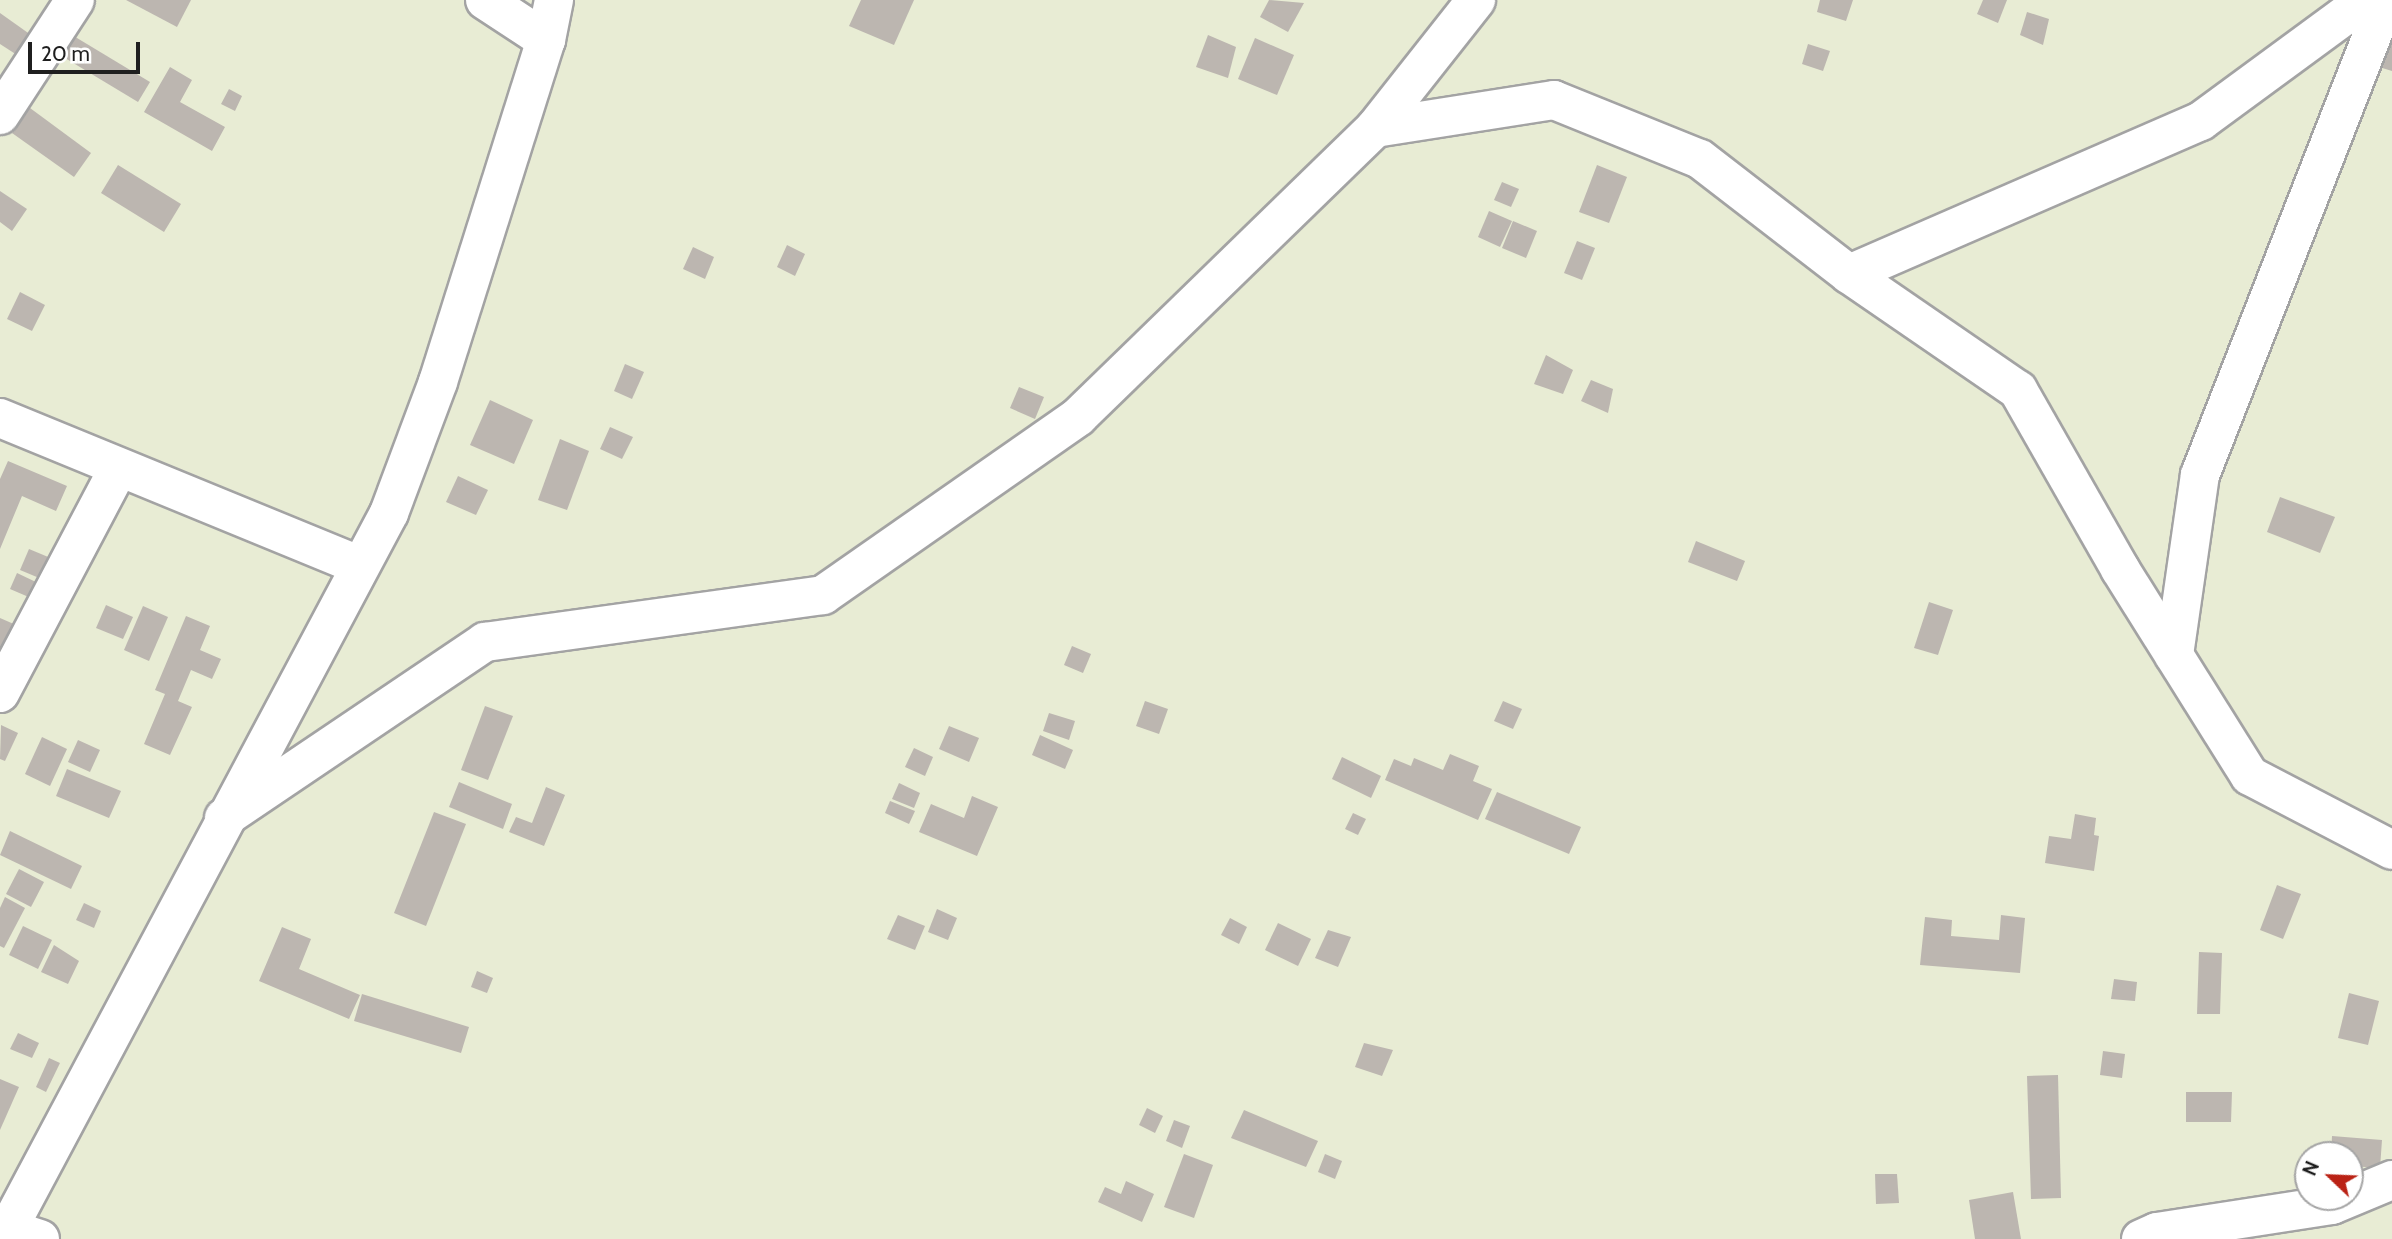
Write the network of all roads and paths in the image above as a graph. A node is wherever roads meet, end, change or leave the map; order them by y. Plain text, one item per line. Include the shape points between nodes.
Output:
1 (75, 0) edge
2 (485, 0) edge
3 (554, 0) edge
4 (1476, 0) edge
5 (2366, 0) edge
6 (2386, 0) edge
7 (546, 40) junction
8 (0, 115) edge
9 (1375, 128) junction
10 (1849, 274) junction
11 (0, 418) edge
12 (118, 469) junction
13 (358, 565) junction
14 (2174, 655) junction
15 (0, 693) edge
16 (224, 818) junction
17 (2392, 850) edge
18 (2392, 1180) edge
19 (16, 1231) edge
20 (2141, 1239) edge

1 - 8 street
2 - 7 street
3 - 7 street
4 - 9 street
5 - 10 street via 2201,121
6 - 14 street via 2200,475
7 - 13 street via 438,382 389,513
9 - 10 street via 1554,100 1700,159
9 - 16 street via 1079,417 823,595 485,642
10 - 14 street via 2018,390
11 - 12 street
12 - 13 street
12 - 15 street
13 - 16 street
14 - 17 street via 2250,776
16 - 19 street
18 - 20 street via 2332,1205 2157,1232

